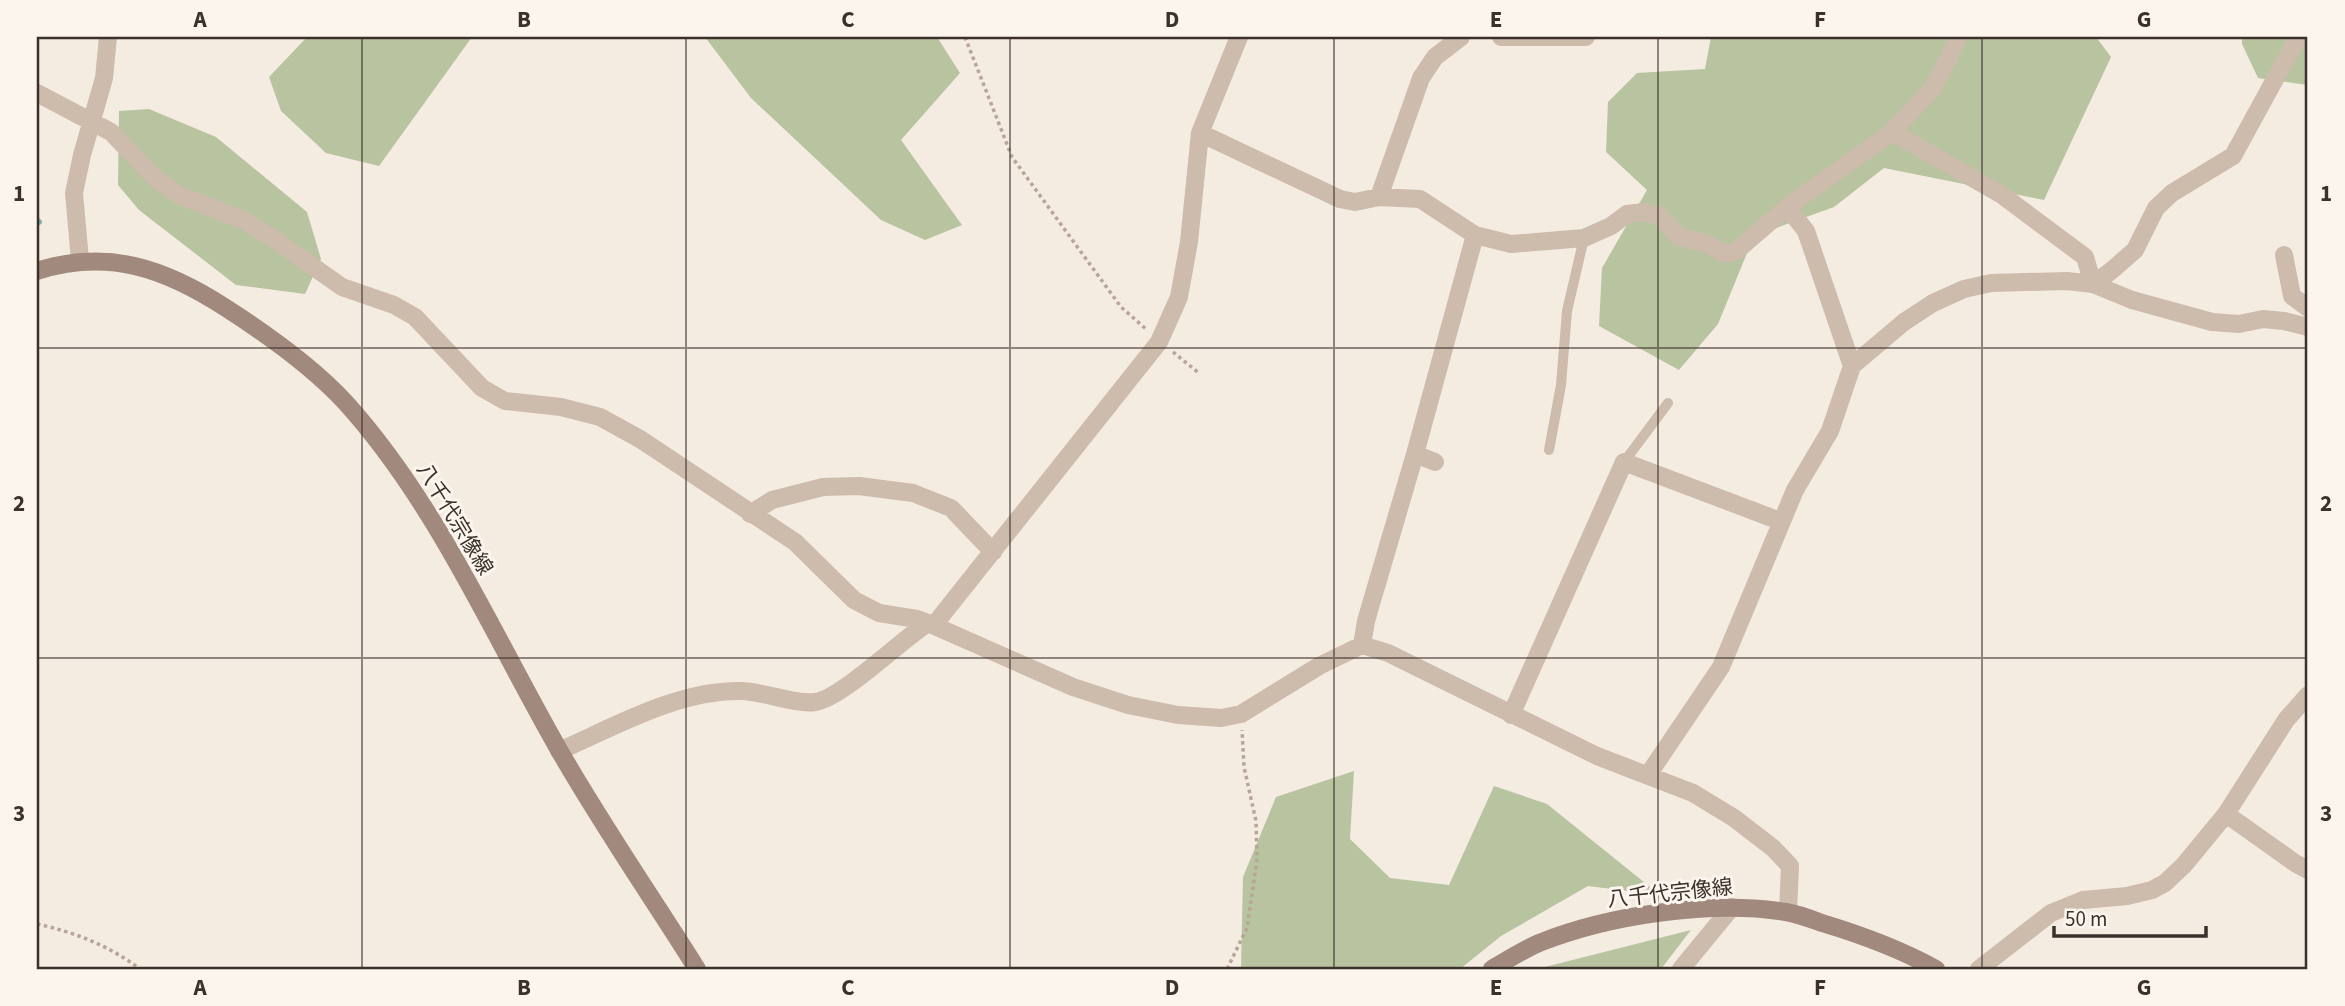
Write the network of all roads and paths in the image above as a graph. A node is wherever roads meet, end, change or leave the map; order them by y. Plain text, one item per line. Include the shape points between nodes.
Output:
1 (108, 37) edge
2 (965, 37) edge
3 (1239, 37) edge
4 (1461, 37) edge
5 (1501, 37) edge
6 (1586, 37) edge
7 (1958, 37) edge
8 (2298, 37) edge
9 (37, 93) edge
10 (92, 122) junction
11 (1892, 132) junction
12 (1200, 133) junction
13 (1379, 197) junction
14 (1787, 207) junction
15 (1475, 235) junction
16 (1584, 238) junction
17 (2284, 255) dead end
18 (80, 261) junction
19 (37, 271) edge
20 (2093, 284) junction
21 (2308, 308) edge
22 (2308, 327) edge
23 (1159, 342) junction
24 (1852, 366) junction
25 (1200, 374) dead end
26 (1668, 403) dead end
27 (1549, 450) dead end
28 (1415, 454) junction
29 (1435, 462) dead end
30 (1624, 462) junction
31 (750, 513) junction
32 (1780, 521) junction
33 (993, 552) junction
34 (931, 624) junction
35 (1362, 645) junction
36 (2308, 695) edge
37 (1241, 714) junction
38 (1511, 715) junction
39 (559, 751) junction
40 (1648, 775) junction
41 (2226, 814) junction
42 (2308, 870) edge
43 (1732, 906) junction
44 (1788, 912) junction
45 (37, 923) edge
46 (140, 969) edge
47 (697, 969) edge
48 (1227, 969) edge
49 (1492, 969) edge
50 (1681, 969) edge
51 (1936, 969) edge
52 (1979, 969) edge

1 - 10 street via 104,78
2 - 23 path via 1012,157 1121,307
3 - 12 street
4 - 13 street via 1435,57 1421,78
5 - 6 street
7 - 11 street via 1931,89
8 - 20 street via 2233,156 2172,193 2156,208 2135,250
9 - 10 street
10 - 18 street via 74,193
10 - 31 street via 111,132 155,178 179,195 243,220 342,287 415,317 482,387 505,401 600,417
11 - 14 street
11 - 20 street via 2001,195 2085,257
12 - 13 street via 1340,199 1355,202
12 - 23 street via 1179,297
13 - 15 street via 1420,199
14 - 16 street via 1729,254 1678,236 1660,216 1644,212 1627,214
14 - 24 street via 1805,231
15 - 16 street via 1511,243
15 - 28 street
16 - 27 lane via 1567,311 1561,386
17 - 21 street via 2292,296
18 - 19 main road, 八千代宗像線
18 - 39 main road, 八千代宗像線 via 149,268 198,290 294,356 345,402 395,463 444,541
20 - 22 street via 2212,322 2239,324 2263,318
20 - 24 street via 2033,281 1964,289 1904,322
23 - 25 path
23 - 33 street
24 - 32 street via 1830,431
26 - 30 lane
28 - 29 street
28 - 35 street
30 - 32 street
30 - 38 street
31 - 33 street via 772,500 823,487 913,493 951,508
31 - 34 street via 795,542 854,600 879,613
32 - 40 street via 1721,667
33 - 34 street
34 - 37 street via 1073,687 1128,705 1178,715 1222,718
34 - 39 street via 838,691 815,702 743,691 708,693 662,706
35 - 37 street
35 - 38 street via 1388,653
36 - 41 street via 2286,720
37 - 48 path via 1257,860 1247,928
38 - 40 street
39 - 47 main road, 八千代宗像線
40 - 44 street via 1693,793 1773,848 1790,866
41 - 42 street
41 - 52 street via 2165,883 2127,896 2083,900 2051,913
43 - 44 main road, 八千代宗像線
43 - 49 main road, 八千代宗像線 via 1591,925 1536,944
43 - 50 street
44 - 51 main road, 八千代宗像線 via 1856,933
45 - 46 path via 67,930

